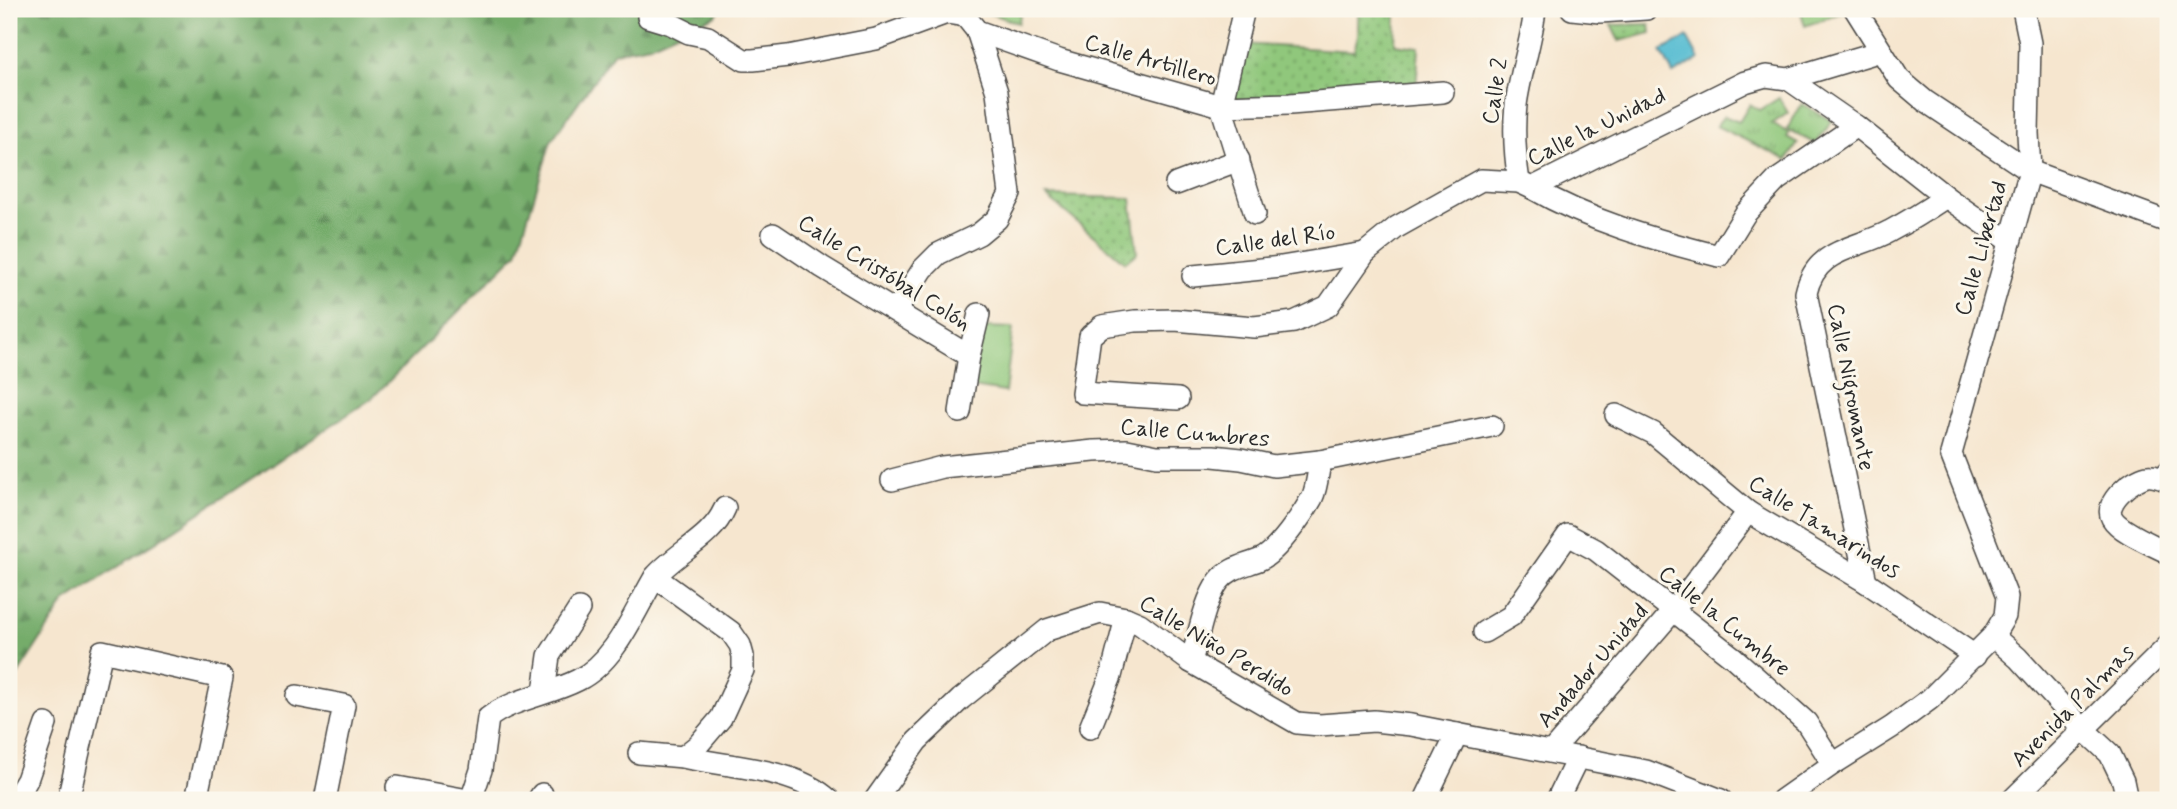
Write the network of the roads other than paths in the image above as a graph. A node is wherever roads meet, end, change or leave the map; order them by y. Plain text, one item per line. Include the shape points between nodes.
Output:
1 (1244, 9) edge
2 (1535, 9) edge
3 (1572, 9) edge
4 (1646, 9) edge
5 (1855, 9) edge
6 (2023, 9) edge
7 (652, 13) edge
8 (960, 15) edge
9 (1881, 51) junction
10 (1788, 79) junction
11 (1443, 92) dead end
12 (1221, 106) junction
13 (1856, 126) junction
14 (2029, 152) junction
15 (1239, 160) junction
16 (1176, 184) dead end
17 (1525, 185) junction
18 (1946, 197) junction
19 (1255, 214) dead end
20 (2168, 222) edge
21 (773, 233) dead end
22 (2009, 241) junction
23 (1365, 253) junction
24 (1193, 276) dead end
25 (896, 312) junction
26 (979, 314) dead end
27 (969, 356) junction
28 (1178, 399) dead end
29 (960, 412) dead end
30 (1616, 415) dead end
31 (1492, 426) dead end
32 (1320, 461) junction
33 (2167, 477) edge
34 (892, 480) dead end
35 (725, 508) dead end
36 (1748, 512) junction
37 (2168, 553) edge
38 (654, 577) junction
39 (1866, 582) junction
40 (579, 609) dead end
41 (1673, 611) junction
42 (1126, 618) junction
43 (1484, 632) dead end
44 (1993, 636) junction
45 (2168, 646) edge
46 (1975, 656) junction
47 (1191, 662) junction
48 (544, 692) junction
49 (297, 696) dead end
50 (46, 724) dead end
51 (1090, 728) dead end
52 (2084, 730) junction
53 (1457, 734) junction
54 (1551, 752) junction
55 (639, 753) dead end
56 (683, 757) junction
57 (1578, 757) junction
58 (1833, 764) junction
59 (397, 787) dead end
60 (15, 800) edge
61 (68, 800) edge
62 (196, 800) edge
63 (325, 800) edge
64 (470, 800) edge
65 (829, 800) edge
66 (875, 800) edge
67 (1425, 800) edge
68 (1557, 800) edge
69 (1721, 800) edge
70 (1782, 800) edge
71 (2012, 800) edge
72 (2127, 800) edge

1 - 12 street
2 - 17 street, Calle 2 via 1516,103 1514,139
3 - 4 street
5 - 9 street, Calle Libertad
6 - 14 street via 2030,43
7 - 8 street via 689,33 708,37 744,60 788,57 876,39
8 - 12 street, Calle Artillero via 1059,60
8 - 25 street via 997,92 1010,194 997,219 979,234 938,254 923,269
9 - 10 street, Calle la Unidad
9 - 14 street, Calle Libertad via 1899,79 1924,101
10 - 13 street
10 - 17 street, Calle la Unidad via 1766,76 1745,82
11 - 12 street, Calle Artillero
12 - 15 street
13 - 17 street via 1777,180 1745,214 1719,256 1612,225
13 - 18 street
14 - 20 street
14 - 22 street, Calle Libertad
15 - 16 street
15 - 19 street
17 - 23 street, Calle la Unidad via 1481,180 1397,227
18 - 22 street
18 - 39 street, Calle Nigromante via 1888,233 1840,250 1810,277 1806,293
21 - 25 street, Calle Cristóbal Colón
22 - 44 street, Calle Libertad via 1951,454 2007,597 2005,616
23 - 24 street, Calle del Río
23 - 28 street, Calle la Unidad via 1328,306 1294,322 1254,327 1135,321 1095,329 1090,336 1082,393
25 - 27 street, Calle Cristóbal Colón
26 - 27 street
27 - 29 street
30 - 36 street, Calle Tamarindos via 1653,433
31 - 32 street, Calle Cumbres
32 - 34 street, Calle Cumbres via 1274,466 1227,457 1094,451 942,467
32 - 47 street via 1313,496 1279,546 1220,580
33 - 37 street via 2139,479 2116,498 2110,514 2123,528
35 - 38 street via 714,528
36 - 39 street, Calle Tamarindos
36 - 41 street, Andador Unidad
38 - 48 street via 610,655 579,679
38 - 56 street via 731,632 740,645 743,670 721,718
39 - 46 street, Calle Tamarindos
40 - 48 street via 549,656
41 - 43 street, Calle la Cumbre via 1568,534 1511,615
41 - 54 street, Andador Unidad
41 - 58 street, Calle la Cumbre via 1806,722
42 - 47 street, Calle Niño Perdido
42 - 51 street via 1111,676
42 - 66 street, Calle Niño Perdido via 1100,613 1047,630 917,741
44 - 46 street
44 - 52 street
45 - 52 street, Avenida Palmas
46 - 58 street via 1930,699
47 - 53 street, Calle Niño Perdido via 1297,723 1374,721
48 - 64 street via 503,706 488,718 481,770
49 - 63 street via 344,705
50 - 60 street via 27,780
52 - 71 street, Avenida Palmas
52 - 72 street via 2110,754
53 - 54 street, Calle Niño Perdido
53 - 67 street
54 - 57 street, Calle Niño Perdido
55 - 56 street
56 - 65 street via 781,775 818,790
57 - 68 street
57 - 69 street, Calle Niño Perdido via 1646,771
58 - 70 street
59 - 64 street
61 - 62 street via 103,651 222,678

